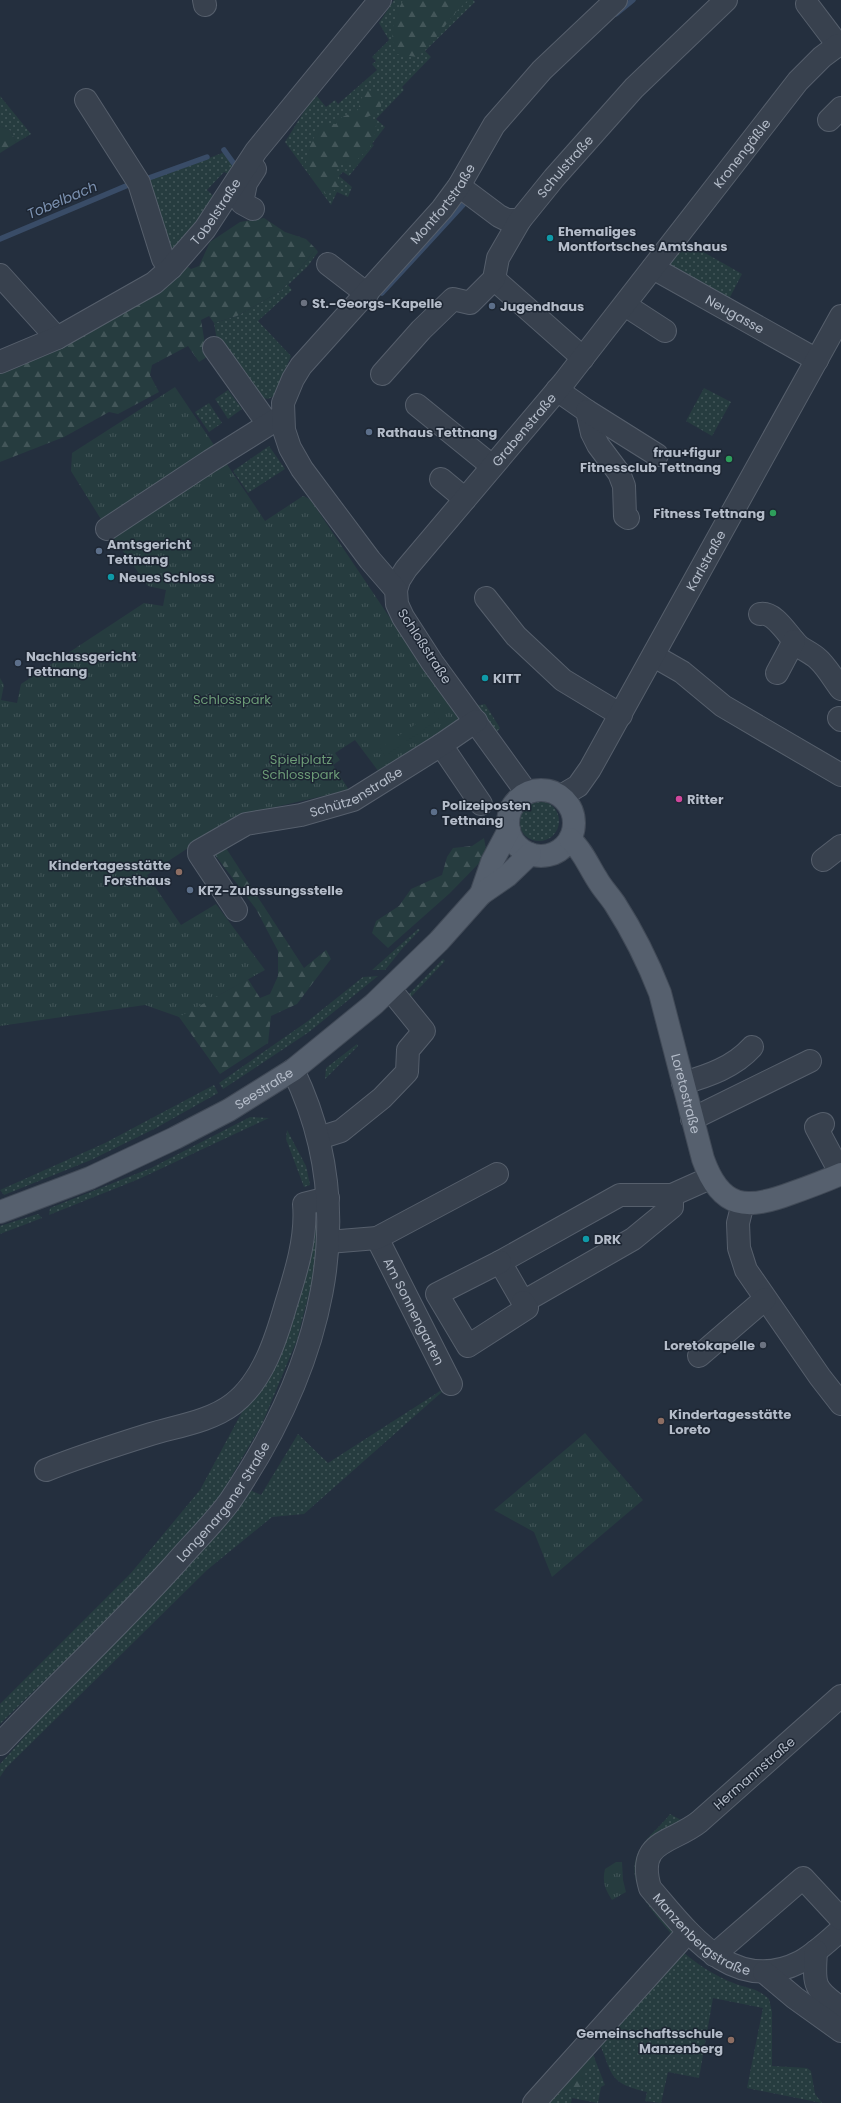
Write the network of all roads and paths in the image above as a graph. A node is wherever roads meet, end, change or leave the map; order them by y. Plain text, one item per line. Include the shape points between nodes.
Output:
1 (380, 0) edge
2 (616, 0) edge
3 (726, 0) edge
4 (808, 4) dead end
5 (839, 45) edge
6 (86, 100) dead end
7 (256, 151) junction
8 (459, 186) junction
9 (253, 209) dead end
10 (520, 220) junction
11 (328, 264) dead end
12 (171, 268) junction
13 (653, 268) junction
14 (0, 275) edge
15 (494, 279) junction
16 (367, 294) junction
17 (625, 305) junction
18 (841, 316) edge
19 (665, 331) dead end
20 (57, 338) junction
21 (214, 348) dead end
22 (583, 358) junction
23 (816, 360) junction
24 (0, 362) edge
25 (382, 374) dead end
26 (557, 390) junction
27 (417, 405) dead end
28 (587, 411) junction
29 (275, 420) junction
30 (658, 455) dead end
31 (492, 466) junction
32 (441, 478) dead end
33 (465, 499) junction
34 (628, 518) dead end
35 (107, 529) dead end
36 (396, 590) junction
37 (486, 598) dead end
38 (760, 614) dead end
39 (794, 641) junction
40 (654, 656) junction
41 (777, 673) dead end
42 (841, 689) edge
43 (621, 715) junction
44 (476, 721) junction
45 (441, 745) junction
46 (841, 775) edge
47 (527, 793) junction
48 (561, 796) junction
49 (481, 804) dead end
50 (509, 830) junction
51 (565, 845) junction
52 (841, 846) edge
53 (530, 854) junction
54 (822, 860) dead end
55 (481, 894) junction
56 (236, 910) dead end
57 (390, 989) junction
58 (752, 1048) dead end
59 (810, 1060) dead end
60 (293, 1070) junction
61 (683, 1083) junction
62 (692, 1119) junction
63 (823, 1124) dead end
64 (318, 1138) junction
65 (497, 1174) dead end
66 (841, 1174) edge
67 (710, 1178) junction
68 (672, 1195) junction
69 (328, 1198) junction
70 (743, 1203) junction
71 (0, 1212) edge
72 (377, 1238) junction
73 (328, 1242) junction
74 (500, 1262) junction
75 (765, 1299) junction
76 (523, 1302) junction
77 (699, 1356) dead end
78 (451, 1384) dead end
79 (841, 1404) edge
80 (46, 1470) dead end
81 (841, 1696) edge
82 (0, 1744) edge
83 (662, 1841) joint
84 (841, 1919) edge
85 (841, 1930) edge
86 (688, 1932) junction
87 (816, 1950) junction
88 (714, 1955) junction
89 (764, 1972) junction
90 (841, 2008) edge
91 (841, 2031) edge
92 (534, 2103) edge

1 - 7 street, Tobelstraße
2 - 8 street, Montfortstraße via 542,70 494,125
3 - 10 street, Schulstraße via 612,110
4 - 5 street
5 - 13 street, Kronengäßle via 822,57 798,81
6 - 12 street via 140,183 163,259
7 - 9 street via 258,165 246,183 242,203
7 - 12 street, Tobelstraße via 205,229
8 - 10 street via 499,216 507,220
8 - 16 street, Montfortstraße
10 - 15 street, Schulstraße via 498,258
11 - 16 street
12 - 20 street, Tobelstraße via 154,283
13 - 17 street, Grabenstraße
13 - 23 street, Neugasse
14 - 20 street
15 - 22 street
15 - 25 street via 470,303 453,299
16 - 29 street, Montfortstraße via 301,366
17 - 19 street
17 - 22 street, Grabenstraße
18 - 23 street, Karlstraße
20 - 24 street, Tobelstraße
21 - 29 street
22 - 26 street, Grabenstraße
23 - 40 street, Karlstraße
26 - 28 street
26 - 31 street, Grabenstraße
27 - 31 street
28 - 30 street
28 - 34 street via 592,433 619,473 624,486 625,516
29 - 35 street
29 - 36 street via 284,430 290,448 302,469 370,560
31 - 33 street, Grabenstraße
32 - 33 street
33 - 36 street, Grabenstraße via 406,569
36 - 44 street, Schloßstraße via 397,604 403,617 432,662
37 - 43 street via 516,636 563,680
38 - 39 street via 780,622
39 - 41 street
39 - 42 street via 818,659
40 - 43 street, Karlstraße
40 - 46 street via 682,672 723,706
43 - 48 street, Karlstraße via 578,786
44 - 45 street, Schützenstraße
44 - 47 street, Schloßstraße
45 - 49 street
45 - 56 street, Schützenstraße via 353,800 301,815 246,824 199,851
47 - 48 main road via 545,790
47 - 50 main road via 511,808
48 - 51 main road via 574,816 574,828
50 - 53 main road via 516,844
50 - 55 main road, Seestraße via 492,862
51 - 53 main road via 540,856
51 - 61 main road, Loretostraße via 586,858 597,880 640,947 654,978
52 - 54 street
53 - 55 main road, Seestraße via 507,876
55 - 57 main road, Seestraße via 439,941
57 - 60 main road, Seestraße
57 - 64 street via 424,1031 408,1050 407,1072 382,1098 341,1132
58 - 61 street via 734,1063
59 - 62 street
60 - 64 street, Langenargener Straße via 308,1100
60 - 71 main road, Seestraße via 229,1110 175,1138 90,1178
61 - 62 main road, Loretostraße
62 - 67 main road, Loretostraße
63 - 66 street via 816,1127
64 - 69 street, Langenargener Straße
65 - 72 street
66 - 70 main road via 768,1202
67 - 68 street
67 - 70 main road, Loretostraße via 726,1197
68 - 74 street via 620,1195
68 - 76 street via 672,1207 633,1239
69 - 73 street, Langenargener Straße
69 - 80 street via 304,1204 304,1231 282,1319 257,1379 234,1404 201,1420 90,1453
70 - 75 street via 738,1223 740,1256
72 - 73 street
72 - 78 street, Am Sonnengarten
73 - 82 street, Langenargener Straße via 325,1274 310,1342 295,1384 229,1502 151,1590
74 - 76 street
74 - 76 street via 437,1294 468,1346 527,1308
75 - 77 street
75 - 79 street
81 - 83 street, Hermannstraße via 699,1822 677,1836
83 - 86 street, Manzenbergstraße via 653,1849 647,1866 650,1888
84 - 88 street via 803,1878
85 - 87 street
86 - 88 street, Manzenbergstraße
86 - 92 street
87 - 89 street via 800,1962
87 - 90 street via 815,1974 818,1988 822,1995
88 - 89 street, Manzenbergstraße via 732,1965
89 - 91 street

